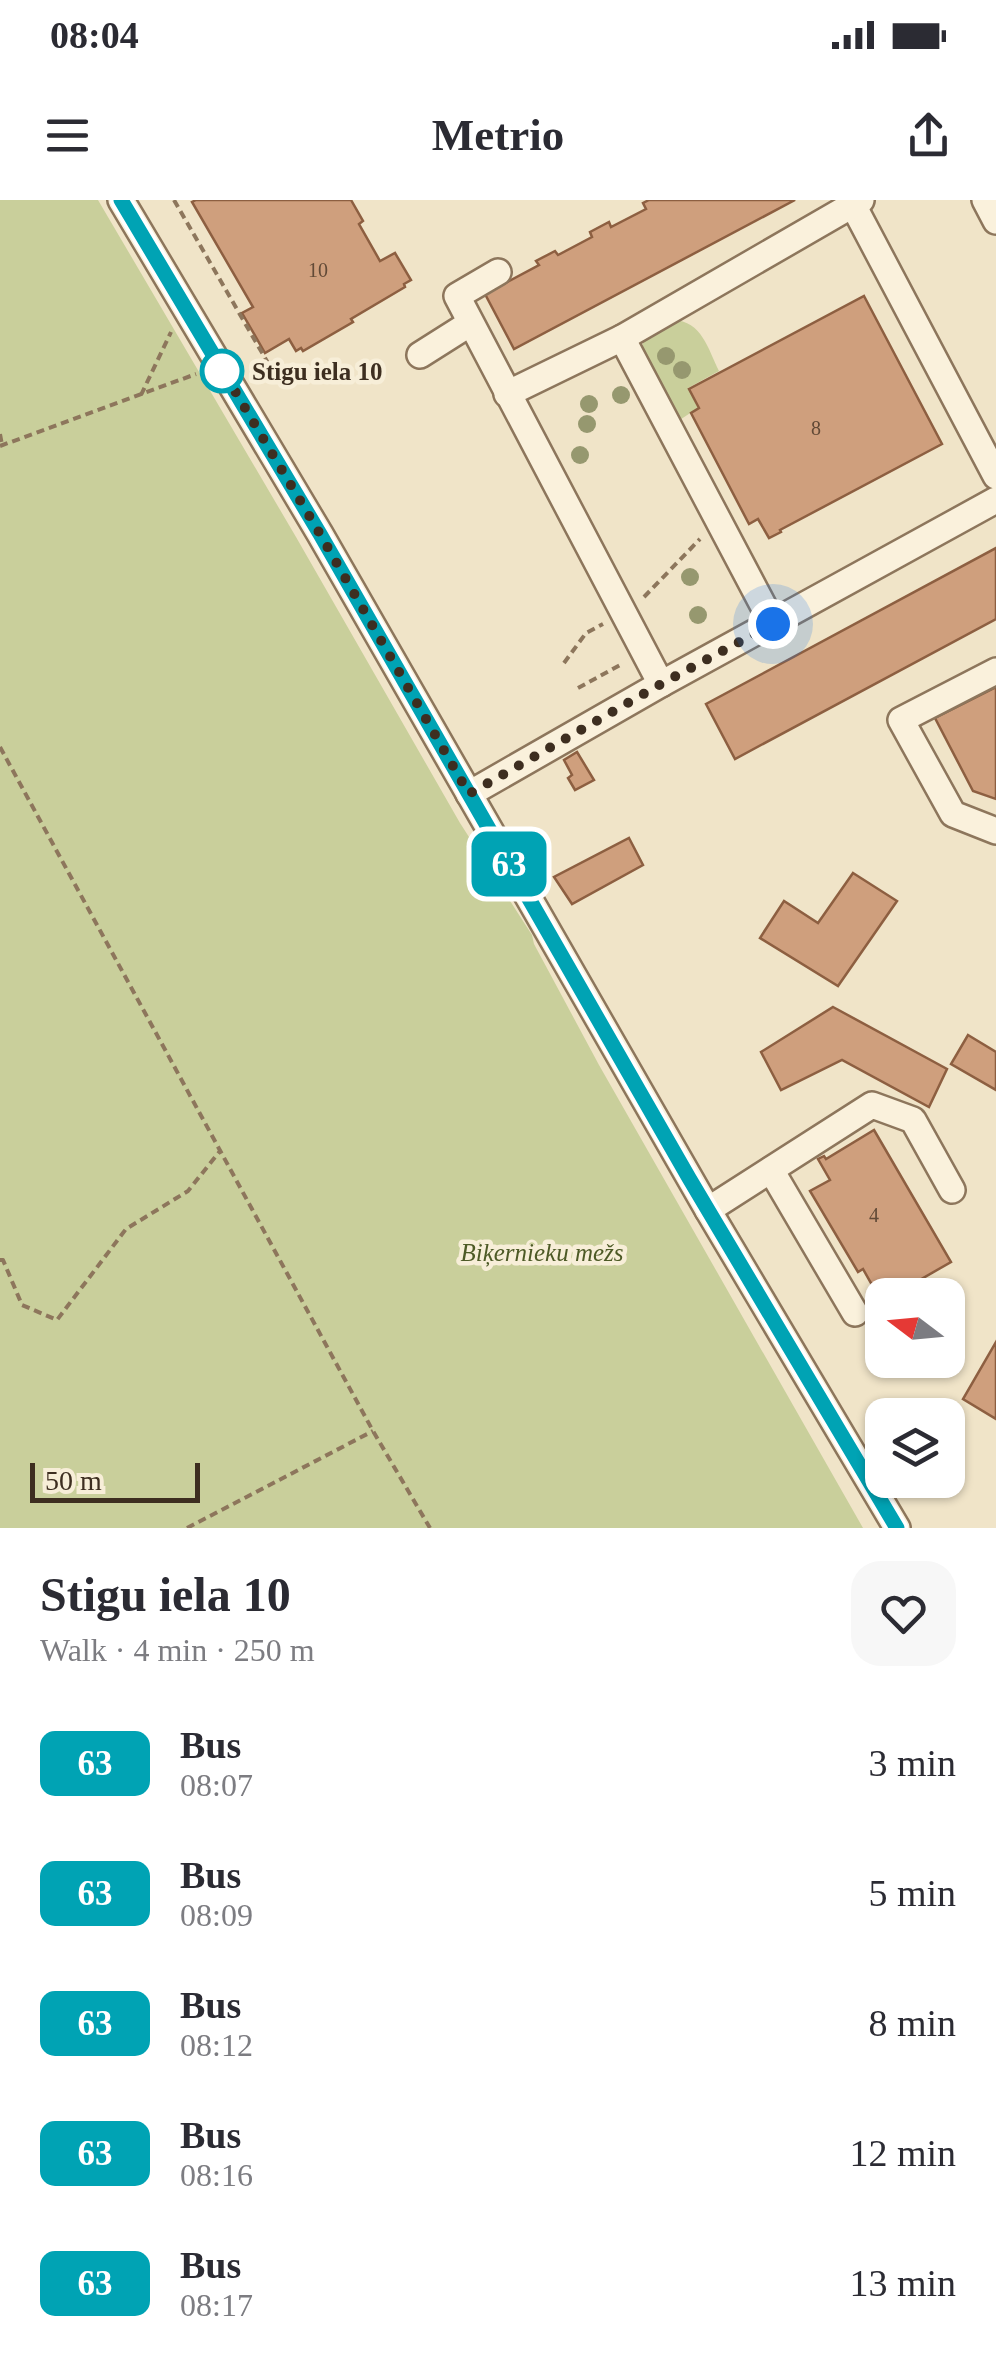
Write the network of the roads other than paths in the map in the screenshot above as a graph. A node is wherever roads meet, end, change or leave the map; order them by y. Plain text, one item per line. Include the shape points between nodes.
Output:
1 (121, 200) edge
2 (985, 200) edge
3 (857, 203) edge
4 (996, 222) edge
5 (498, 272) dead end
6 (470, 324) junction
7 (622, 338) junction
8 (420, 355) dead end
9 (507, 394) junction
10 (996, 476) edge
11 (996, 500) edge
12 (773, 624) junction
13 (996, 671) edge
14 (661, 684) junction
15 (469, 794) junction
16 (996, 831) edge
17 (771, 1170) junction
18 (952, 1190) dead end
19 (708, 1210) junction
20 (855, 1313) dead end
21 (897, 1528) edge

1 - 15 street
2 - 4 street
3 - 7 street
3 - 10 street
5 - 6 street via 456,296
6 - 8 street
6 - 9 street
7 - 9 street
7 - 12 street via 733,528
9 - 14 street
11 - 12 street
12 - 14 street
13 - 16 street via 901,720 954,814
14 - 15 street
15 - 19 street
17 - 18 street via 872,1105 913,1120
17 - 19 street
17 - 20 street
19 - 21 street

